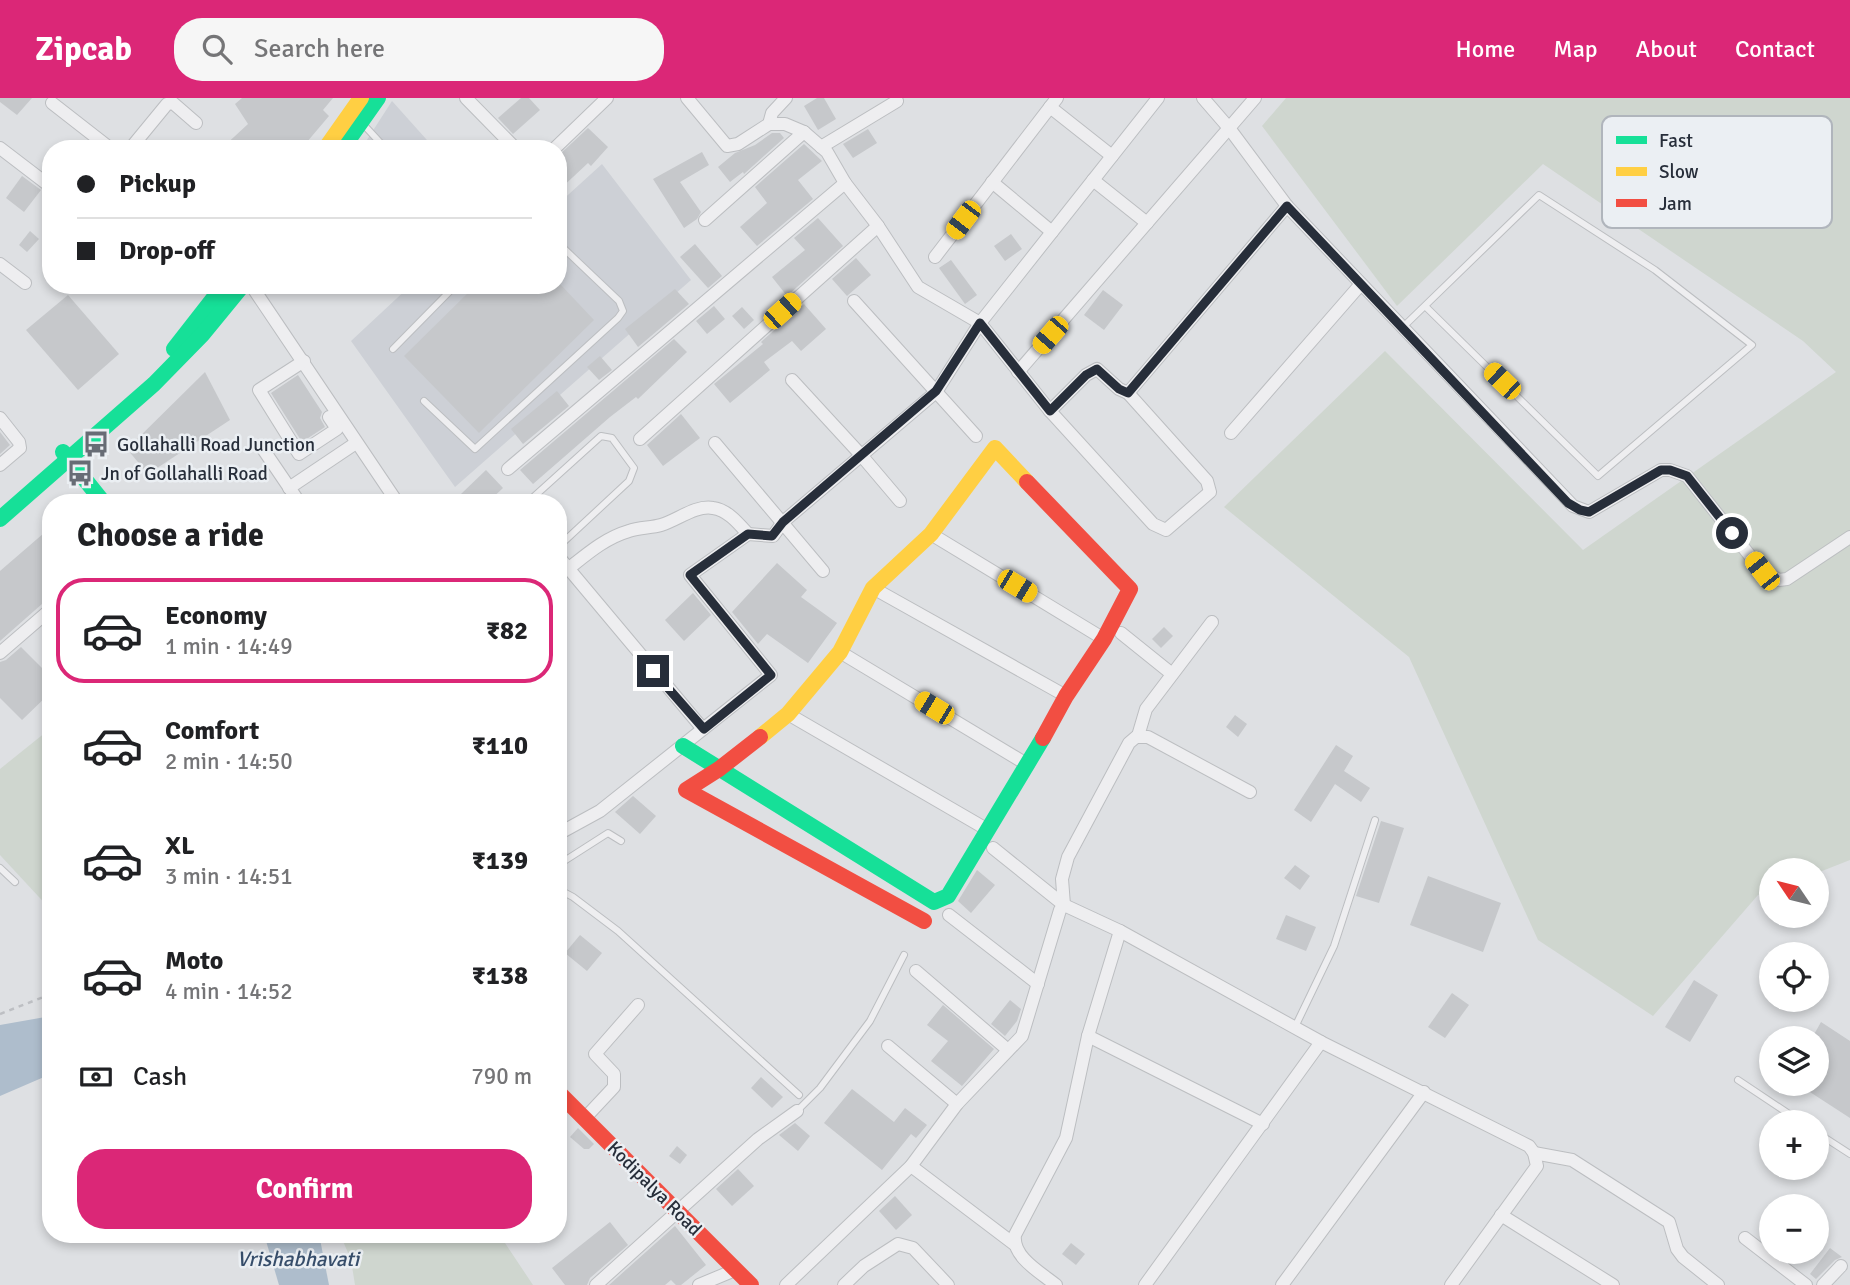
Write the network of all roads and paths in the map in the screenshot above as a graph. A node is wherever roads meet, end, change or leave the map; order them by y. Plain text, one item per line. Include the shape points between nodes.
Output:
1 (360, 98) edge
2 (378, 98) edge
3 (466, 98) edge
4 (607, 98) edge
5 (786, 98) edge
6 (1158, 98) edge
7 (1203, 98) edge
8 (1255, 98) edge
9 (692, 100) edge
10 (897, 101) dead end
11 (1054, 102) edge
12 (52, 103) dead end
13 (196, 122) dead end
14 (362, 122) junction
15 (769, 124) junction
16 (1229, 128) junction
17 (804, 132) junction
18 (99, 140) edge
19 (137, 140) edge
20 (331, 140) edge
21 (349, 140) edge
22 (378, 140) edge
23 (507, 140) edge
24 (563, 140) edge
25 (821, 147) junction
26 (0, 148) edge
27 (1112, 156) junction
28 (42, 180) edge
29 (1093, 180) junction
30 (992, 182) junction
31 (845, 183) junction
32 (1287, 206) junction
33 (705, 220) dead end
34 (1147, 223) junction
35 (878, 226) junction
36 (1052, 232) junction
37 (567, 252) edge
38 (935, 257) dead end
39 (0, 264) edge
40 (25, 283) dead end
41 (1361, 284) junction
42 (216, 294) edge
43 (236, 294) edge
44 (257, 294) edge
45 (447, 294) edge
46 (853, 301) dead end
47 (1425, 306) junction
48 (980, 323) junction
49 (1402, 328) junction
50 (393, 349) dead end
51 (300, 363) junction
52 (1018, 372) junction
53 (792, 380) dead end
54 (936, 391) junction
55 (1128, 393) junction
56 (424, 401) dead end
57 (1050, 411) junction
58 (0, 418) edge
59 (1231, 433) dead end
60 (976, 436) dead end
61 (640, 439) dead end
62 (356, 443) junction
63 (715, 443) dead end
64 (263, 449) dead end
65 (861, 455) junction
66 (66, 456) junction
67 (0, 465) edge
68 (508, 469) dead end
69 (289, 488) junction
70 (97, 494) edge
71 (293, 494) edge
72 (391, 494) edge
73 (537, 494) edge
74 (900, 501) dead end
75 (0, 506) edge
76 (0, 519) edge
77 (783, 522) junction
78 (748, 534) junction
79 (931, 534) junction
80 (1850, 537) edge
81 (567, 539) edge
82 (567, 567) edge
83 (569, 569) junction
84 (823, 570) dead end
85 (873, 588) junction
86 (42, 617) edge
87 (1212, 622) dead end
88 (1121, 633) dead end
89 (1104, 639) junction
90 (840, 652) junction
91 (0, 653) edge
92 (1172, 674) junction
93 (1066, 696) junction
94 (788, 714) junction
95 (704, 729) junction
96 (1138, 736) junction
97 (682, 746) junction
98 (1028, 765) junction
99 (719, 769) junction
100 (1250, 792) dead end
101 (1375, 820) dead end
102 (567, 829) edge
103 (988, 830) junction
104 (621, 841) dead end
105 (993, 848) dead end
106 (567, 859) edge
107 (0, 868) edge
108 (15, 882) dead end
109 (567, 894) edge
110 (1064, 905) junction
111 (950, 915) dead end
112 (924, 921) dead end
113 (1120, 931) junction
114 (904, 954) dead end
115 (916, 971) dead end
116 (1038, 984) junction
117 (42, 998) edge
118 (638, 1005) dead end
119 (0, 1014) edge
120 (1295, 1027) junction
121 (1088, 1036) junction
122 (1321, 1042) junction
123 (888, 1046) dead end
124 (1008, 1051) junction
125 (1738, 1080) dead end
126 (1424, 1092) junction
127 (799, 1095) dead end
128 (567, 1101) edge
129 (957, 1104) junction
130 (1783, 1110) edge
131 (797, 1111) joint
132 (585, 1118) junction
133 (1263, 1124) junction
134 (1829, 1140) edge
135 (1534, 1153) junction
136 (1850, 1154) edge
137 (911, 1166) junction
138 (678, 1212) junction
139 (1501, 1215) junction
140 (1745, 1238) dead end
141 (1014, 1244) junction
142 (1841, 1266) dead end
143 (735, 1270) junction
144 (596, 1285) edge
145 (699, 1285) edge
146 (751, 1285) edge
147 (786, 1285) edge
148 (844, 1285) edge
149 (948, 1285) edge
150 (1056, 1285) edge
151 (1145, 1285) edge
152 (1282, 1285) edge
153 (1451, 1285) edge
154 (1613, 1285) edge
155 (1718, 1285) edge
156 (1806, 1285) edge
157 (1823, 1285) edge

1 - 20 street
2 - 14 street
3 - 23 street
4 - 24 street
5 - 15 street via 772,113
6 - 27 street
7 - 16 street
8 - 16 street
9 - 15 street via 727,146
10 - 25 street
11 - 27 street
11 - 30 street
12 - 18 street
13 - 19 street via 173,103 167,104
14 - 21 street
14 - 22 lane
15 - 17 street via 785,124
16 - 32 street
16 - 34 street
17 - 25 street
17 - 33 street
25 - 31 street
26 - 28 street
27 - 29 street
29 - 34 street
29 - 36 street
30 - 36 street
30 - 38 street
31 - 35 street
31 - 68 street
32 - 41 street
32 - 55 street
34 - 52 street
35 - 48 street via 918,287
35 - 61 street
36 - 48 street
37 - 56 lane via 619,301 623,311 618,318 475,449
39 - 40 street
41 - 49 street
41 - 59 street
42 - 66 street via 173,350
43 - 66 street via 165,372
44 - 51 street
45 - 50 lane
46 - 54 street
47 - 47 lane via 1539,195 1655,270 1752,345 1598,476
47 - 49 lane
48 - 52 street
48 - 54 street
49 - 80 street via 1568,503 1580,510 1589,512 1661,470 1680,472 1762,571 1779,580
51 - 51 street via 259,390 299,454 337,429
51 - 62 street
52 - 57 street
53 - 65 street
54 - 60 street
54 - 65 street
55 - 57 street via 1097,369
55 - 57 street via 1207,481 1210,492 1166,530 1153,524
58 - 67 street via 20,448
62 - 69 street
62 - 72 street
63 - 77 street
64 - 69 street
65 - 74 street
65 - 77 street
66 - 70 street
66 - 75 street
66 - 76 street
69 - 71 street
73 - 81 lane via 601,436 612,438 634,468 629,481
77 - 78 street via 772,536
77 - 84 street
78 - 83 street via 724,512 699,509 598,545
78 - 95 street via 690,575 771,675
79 - 85 street
79 - 89 street
79 - 89 street via 995,448 1130,589
82 - 83 street
83 - 95 street
85 - 90 street
85 - 93 street
86 - 91 street
87 - 92 street
88 - 92 street
89 - 93 street
90 - 94 street
90 - 98 street
92 - 96 street via 1146,709
93 - 98 street
94 - 99 street
94 - 103 street
95 - 97 street
96 - 100 street via 1148,737
96 - 110 street via 1129,743 1068,857 1062,878
97 - 99 street
97 - 102 street via 600,811
98 - 103 street
99 - 103 street via 934,902 948,896
99 - 112 street via 686,789
101 - 120 lane via 1334,946
104 - 106 lane via 608,833
105 - 110 street
107 - 108 lane
109 - 127 lane via 618,931
110 - 113 street
110 - 116 street
111 - 116 street
113 - 120 street
113 - 121 street
114 - 131 lane via 870,1021
115 - 124 street
116 - 124 street via 1022,1035
117 - 119 path
118 - 132 street via 595,1054 614,1074 614,1087
120 - 122 street
121 - 133 street
121 - 141 street via 1066,1138 1015,1234
122 - 126 street
122 - 133 street
123 - 129 street
124 - 129 street
125 - 130 lane
126 - 135 street via 1529,1146
126 - 152 street
128 - 132 street, Kodipalya Road
129 - 137 street
131 - 138 street via 758,1139
132 - 138 street, Kodipalya Road
133 - 151 street
134 - 136 lane
135 - 139 street via 1536,1166
135 - 155 street via 1572,1160 1669,1222 1682,1257
137 - 141 street
137 - 147 street
138 - 143 street, Kodipalya Road
138 - 144 street
139 - 153 street
139 - 154 street
140 - 156 street
141 - 150 street via 1018,1253
142 - 157 street
143 - 145 street
143 - 146 street, Kodipalya Road
148 - 149 street via 898,1244 914,1248

